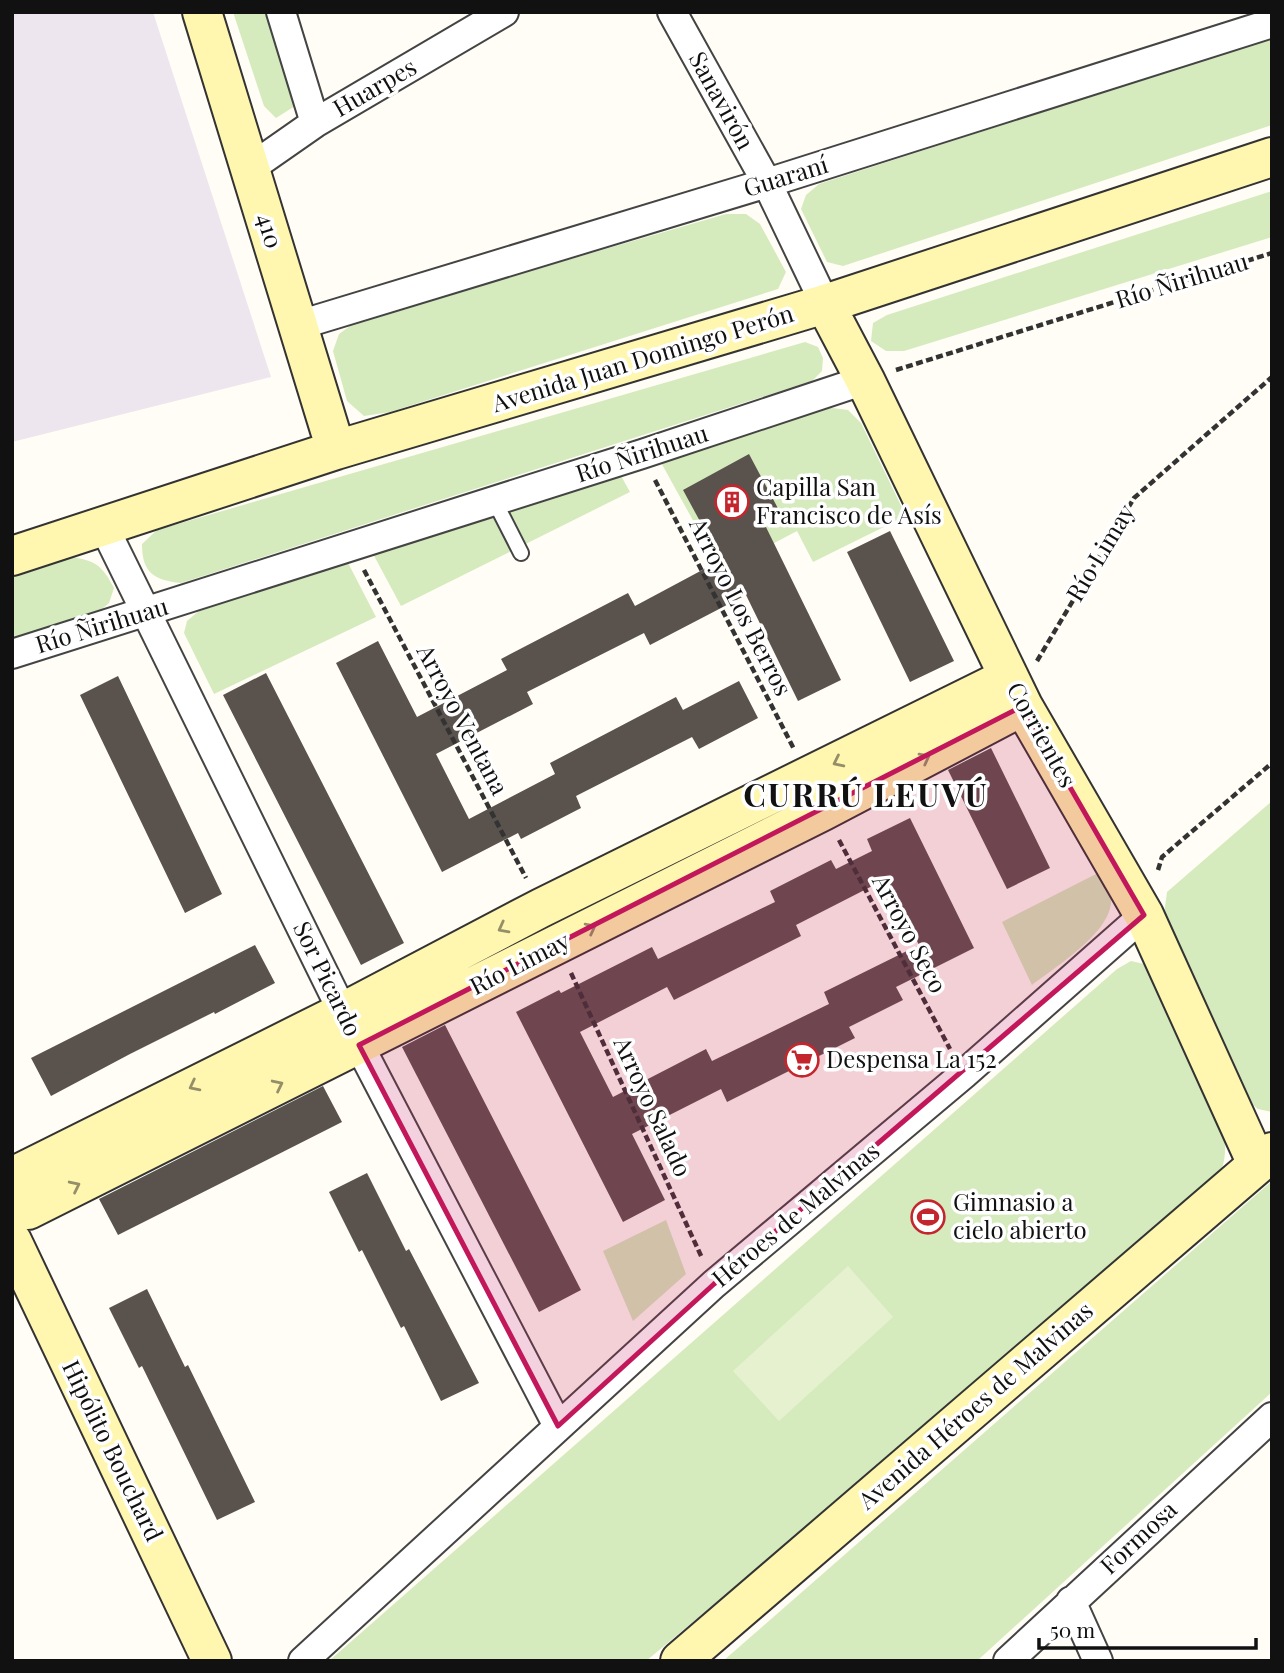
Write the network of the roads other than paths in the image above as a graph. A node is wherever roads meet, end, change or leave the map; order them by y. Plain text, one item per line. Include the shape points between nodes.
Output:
1 (202, 12) edge
2 (281, 12) edge
3 (504, 12) edge
4 (672, 12) edge
5 (1272, 23) edge
6 (314, 123) junction
7 (1272, 157) edge
8 (249, 169) junction
9 (767, 183) junction
10 (825, 304) junction
11 (299, 325) junction
12 (866, 380) junction
13 (336, 450) junction
14 (495, 502) junction
15 (104, 527) junction
16 (521, 553) dead end
17 (12, 556) edge
18 (147, 613) junction
19 (12, 654) edge
20 (1017, 692) junction
21 (679, 840) junction
22 (696, 875) junction
23 (1144, 915) junction
24 (351, 1029) junction
25 (1264, 1158) edge
26 (12, 1181) edge
27 (12, 1207) edge
28 (12, 1241) edge
29 (1272, 1417) edge
30 (558, 1426) junction
31 (1071, 1601) junction
32 (212, 1661) edge
33 (303, 1661) edge
34 (680, 1661) edge
35 (1008, 1661) edge
36 (1098, 1661) edge

1 - 8 street, 410
2 - 6 street
3 - 6 street, Huarpes
4 - 9 street, Sanavirón
5 - 9 street, Guaraní
6 - 8 street, Huarpes
7 - 10 street, Avenida Juan Domingo Perón
8 - 11 street, 410
9 - 10 street, Sanavirón
9 - 11 street, Guaraní
10 - 12 street, Corrientes
10 - 13 street, Avenida Juan Domingo Perón
11 - 13 street, 410
12 - 14 street, Río Ñirihuau
12 - 20 street, Corrientes
13 - 15 street, Avenida Juan Domingo Perón
14 - 16 lane
14 - 18 street, Río Ñirihuau
15 - 17 street, Avenida Juan Domingo Perón
15 - 18 street, Sor Picardo
18 - 19 street, Río Ñirihuau
18 - 24 street, Sor Picardo
20 -> 21 street, Río Limay via 808,777
22 -> 20 street, Río Limay via 823,811
20 - 23 street, Corrientes
21 - 22 street
21 -> 24 street, Río Limay via 541,908
24 -> 22 street, Río Limay via 557,944
23 - 25 street, Corrientes
23 - 30 street, Héroes de Malvinas via 964,1074 821,1186
24 -> 26 street, Río Limay via 18,1174
27 -> 24 street, Río Limay via 28,1210
24 - 30 street, Sor Picardo
25 - 34 street, Avenida Héroes de Malvinas
28 - 32 street, Hipólito Bouchard
29 - 31 street, Formosa
30 - 33 street, Héroes de Malvinas
31 - 35 street, Formosa
31 - 36 street

